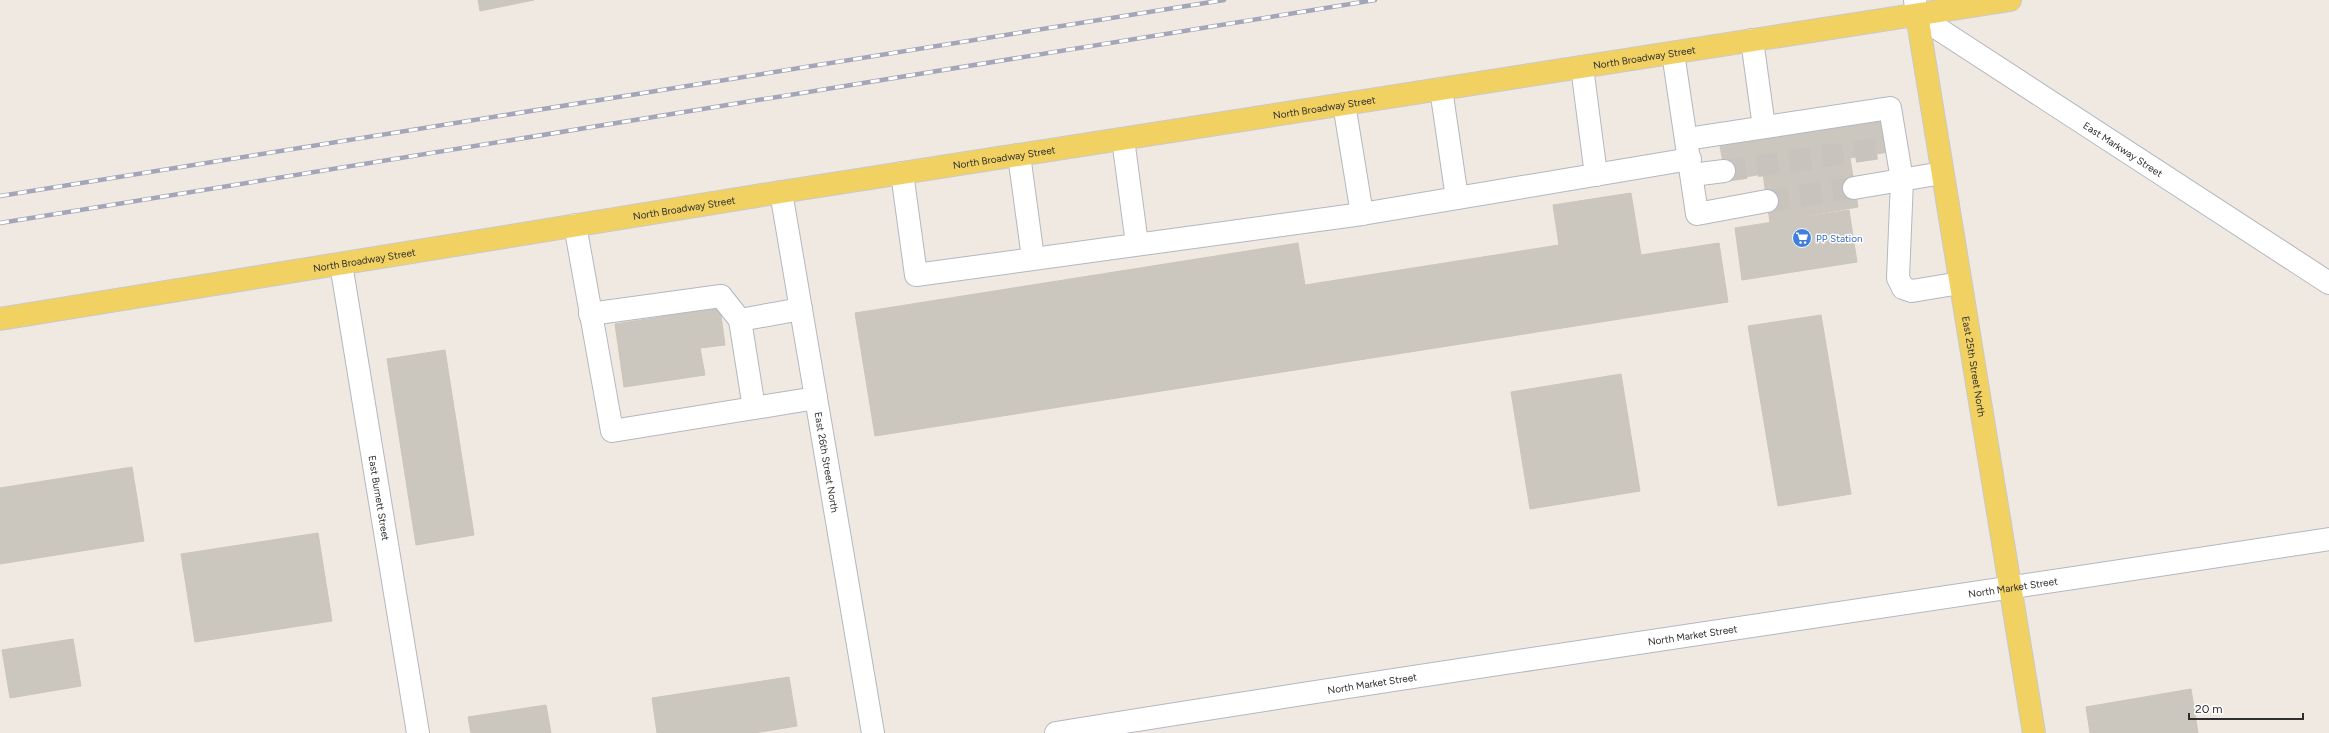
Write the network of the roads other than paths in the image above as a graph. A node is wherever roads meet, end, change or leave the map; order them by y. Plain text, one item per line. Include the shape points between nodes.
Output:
1 (2010, 0) edge
2 (1916, 7) edge
3 (1752, 40) junction
4 (1673, 53) junction
5 (1582, 67) junction
6 (1441, 89) junction
7 (1344, 104) junction
8 (1764, 127) junction
9 (1123, 139) junction
10 (1019, 155) junction
11 (1690, 158) junction
12 (1724, 171) tunnel mouth
13 (902, 173) junction
14 (1942, 173) junction
15 (1596, 175) junction
16 (1902, 180) junction
17 (1854, 188) tunnel mouth
18 (781, 192) junction
19 (1457, 198) junction
20 (1767, 201) tunnel mouth
21 (1362, 214) junction
22 (575, 225) junction
23 (1137, 244) junction
24 (1033, 258) junction
25 (341, 264) junction
26 (1960, 283) junction
27 (2329, 283) edge
28 (801, 309) junction
29 (590, 314) junction
30 (0, 319) edge
31 (740, 320) junction
32 (816, 398) junction
33 (754, 408) junction
34 (2329, 539) edge
35 (2011, 588) junction
36 (418, 733) edge
37 (873, 733) edge
38 (1056, 733) edge
39 (2034, 733) edge

1 - 2 main road, North Broadway Street
2 - 3 main road, North Broadway Street
2 - 14 main road, East 25th Street North
2 - 27 street, East Markway Street
3 - 4 main road, North Broadway Street
3 - 8 street
4 - 5 main road, North Broadway Street
4 - 11 street
5 - 6 main road, North Broadway Street
5 - 15 street
6 - 7 main road, North Broadway Street
6 - 19 street
7 - 9 main road, North Broadway Street
7 - 21 street
8 - 11 street
8 - 16 street via 1890,108 1893,146
9 - 10 main road, North Broadway Street
9 - 23 street
10 - 13 main road, North Broadway Street
10 - 24 street
11 - 12 street
11 - 15 street
11 - 20 street via 1697,214
13 - 18 main road, North Broadway Street
13 - 24 street via 916,275
14 - 16 street
14 - 26 main road, East 25th Street North
15 - 19 street
16 - 17 street
16 - 26 street via 1898,278 1903,288 1912,291
18 - 22 main road, North Broadway Street
18 - 28 street, East 26th Street North
19 - 21 street
21 - 23 street
22 - 25 main road, North Broadway Street
22 - 29 street
23 - 24 street
25 - 30 main road, North Broadway Street
25 - 36 street, East Burnett Street
26 - 35 main road, East 25th Street North
28 - 31 street
28 - 32 street, East 26th Street North
29 - 31 street via 721,296
29 - 33 street via 612,431
31 - 33 street
32 - 33 street
32 - 37 street, East 26th Street North
34 - 35 street, North Market Street
35 - 38 street, North Market Street via 1317,691
35 - 39 main road, East 25th Street North

